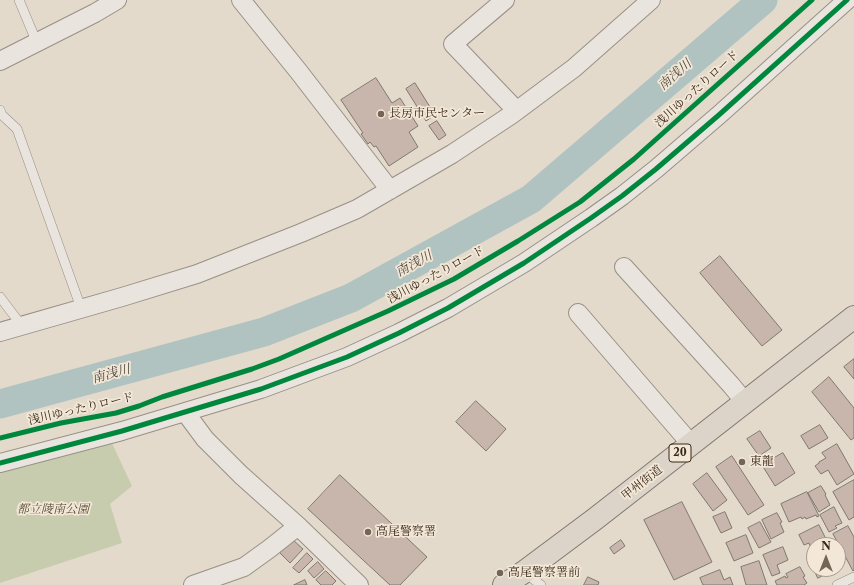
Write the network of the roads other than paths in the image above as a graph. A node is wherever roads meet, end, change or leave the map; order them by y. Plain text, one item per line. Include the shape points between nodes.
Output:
1 (19, 0) edge
2 (117, 0) edge
3 (241, 0) edge
4 (505, 0) edge
5 (651, 0) edge
6 (847, 0) edge
7 (37, 42) junction
8 (0, 61) edge
9 (0, 110) edge
10 (516, 110) junction
11 (390, 190) junction
12 (624, 267) dead end
13 (0, 297) edge
14 (81, 308) junction
15 (578, 313) dead end
16 (854, 318) edge
17 (22, 326) junction
18 (0, 332) edge
19 (745, 402) junction
20 (185, 412) junction
21 (691, 444) junction
22 (0, 463) edge
23 (298, 526) junction
24 (524, 572) junction
25 (854, 577) edge
26 (193, 585) edge
27 (359, 585) edge
28 (504, 585) edge
29 (541, 585) edge
30 (837, 585) edge

1 - 7 lane
2 - 7 street
3 - 11 street
4 - 10 street via 453,44
5 - 10 street via 574,68
6 - 20 street via 656,169 616,200 524,263 448,308 347,357 261,389
7 - 8 street
9 - 14 lane via 17,129
10 - 11 street via 452,154
11 - 14 street via 357,209 197,274
12 - 19 street
13 - 17 lane
14 - 17 street
15 - 21 street
16 - 19 highway, 甲州街道 / 20
17 - 18 street
19 - 21 highway, 甲州街道 / 20
20 - 22 street
20 - 23 street via 205,439
21 - 24 highway, 甲州街道 / 20
23 - 26 street via 244,567
23 - 27 street
24 - 28 highway, 甲州街道 / 20
24 - 29 lane
25 - 30 lane

